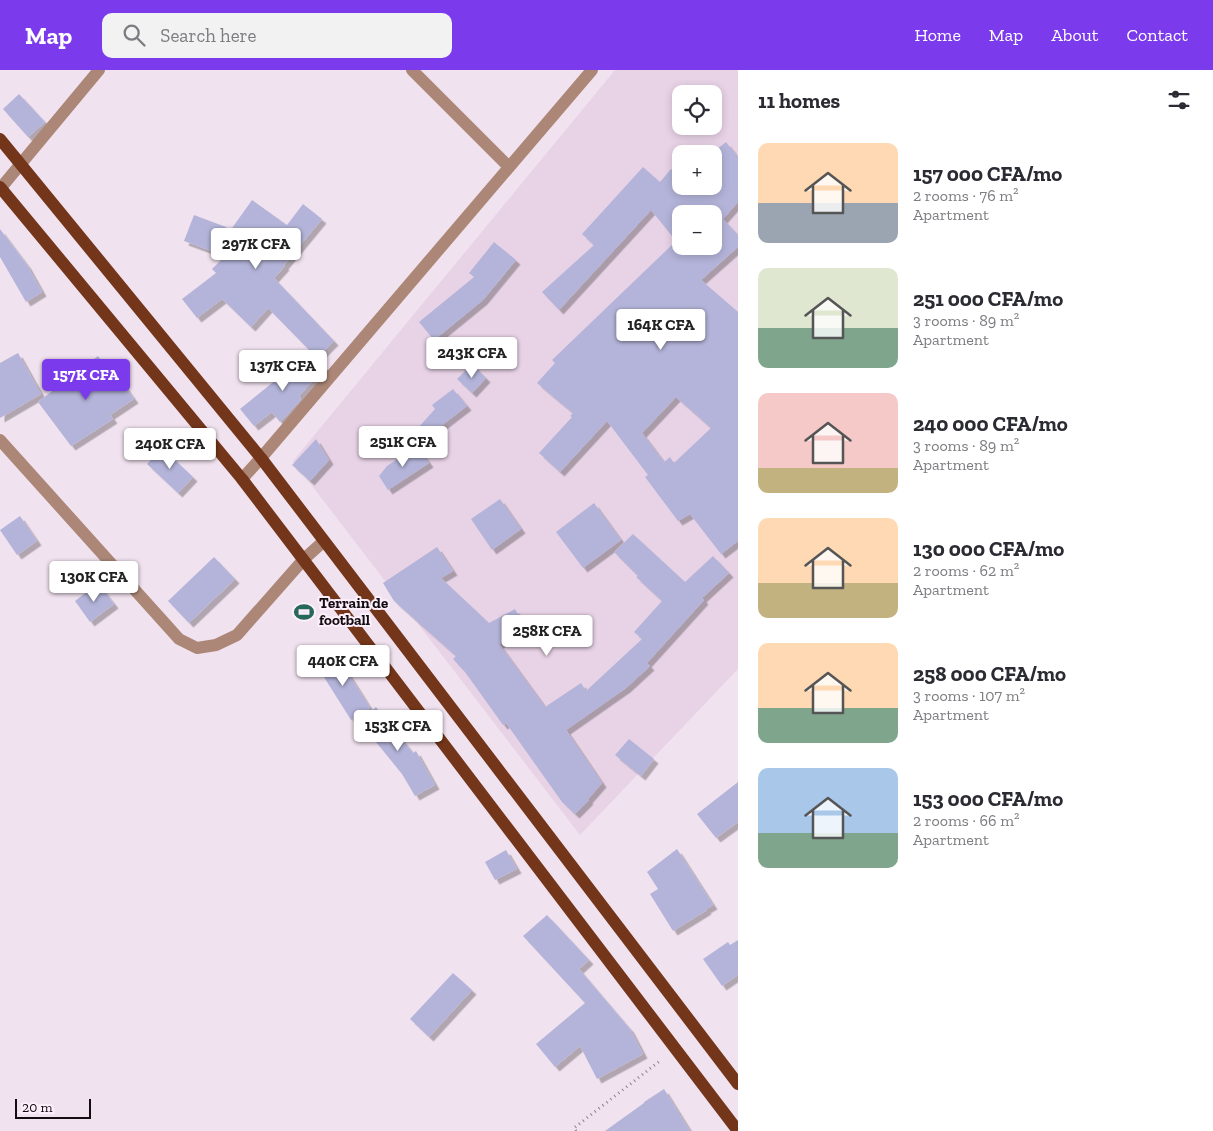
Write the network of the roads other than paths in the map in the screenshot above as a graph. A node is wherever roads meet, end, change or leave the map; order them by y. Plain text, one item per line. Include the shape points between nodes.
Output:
1 (99, 70) edge
2 (412, 70) edge
3 (592, 70) edge
4 (0, 139) edge
5 (21, 165) junction
6 (509, 167) junction
7 (0, 188) edge
8 (0, 440) edge
9 (261, 458) junction
10 (242, 479) junction
11 (324, 541) junction
12 (304, 560) junction
13 (738, 1084) edge
14 (738, 1131) edge

1 - 5 street
2 - 6 street
3 - 6 street
4 - 5 main road
5 - 7 street
5 - 9 main road
6 - 9 street
7 - 10 main road
8 - 12 street via 179,639 197,648 216,645 237,635
9 - 10 street
9 - 11 main road
10 - 12 main road
11 - 12 street
11 - 13 main road
12 - 14 main road

